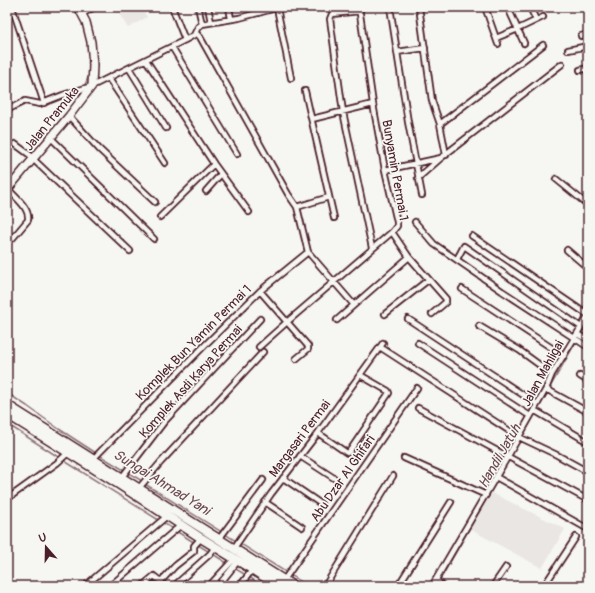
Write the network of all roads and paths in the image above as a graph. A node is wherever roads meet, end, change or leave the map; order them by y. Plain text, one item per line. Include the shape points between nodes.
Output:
1 (12, 7) edge
2 (78, 7) edge
3 (94, 7) edge
4 (172, 7) edge
5 (198, 7) edge
6 (208, 7) edge
7 (229, 7) edge
8 (258, 7) edge
9 (390, 7) edge
10 (419, 7) edge
11 (485, 7) edge
12 (530, 7) edge
13 (279, 8) edge
14 (360, 9) edge
15 (509, 10) dead end
16 (259, 13) junction
17 (82, 14) junction
18 (544, 17) dead end
19 (231, 19) junction
20 (536, 20) junction
21 (211, 22) junction
22 (202, 24) junction
23 (518, 30) junction
24 (196, 33) junction
25 (588, 34) edge
26 (581, 36) dead end
27 (496, 38) junction
28 (185, 40) junction
29 (524, 43) dead end
30 (498, 44) dead end
31 (543, 45) dead end
32 (588, 46) edge
33 (172, 47) junction
34 (425, 48) junction
35 (568, 50) dead end
36 (397, 52) junction
37 (146, 60) junction
38 (562, 64) dead end
39 (129, 68) junction
40 (588, 68) edge
41 (580, 70) dead end
42 (291, 78) dead end
43 (110, 79) junction
44 (92, 86) junction
45 (305, 91) dead end
46 (44, 103) junction
47 (373, 104) junction
48 (7, 110) edge
49 (343, 112) junction
50 (70, 116) junction
51 (312, 120) junction
52 (440, 124) junction
53 (166, 128) dead end
54 (51, 138) junction
55 (15, 144) dead end
56 (236, 154) dead end
57 (444, 156) junction
58 (34, 159) junction
59 (165, 163) dead end
60 (214, 164) junction
61 (415, 164) junction
62 (385, 170) junction
63 (221, 174) junction
64 (7, 176) edge
65 (418, 178) junction
66 (556, 179) dead end
67 (13, 183) junction
68 (8, 189) edge
69 (206, 192) dead end
70 (422, 195) dead end
71 (329, 197) junction
72 (155, 202) dead end
73 (588, 205) edge
74 (297, 207) junction
75 (249, 212) dead end
76 (160, 217) dead end
77 (334, 218) dead end
78 (415, 222) dead end
79 (392, 232) junction
80 (472, 236) dead end
81 (154, 239) dead end
82 (12, 240) dead end
83 (372, 248) junction
84 (567, 250) dead end
85 (130, 251) dead end
86 (308, 252) junction
87 (409, 257) junction
88 (457, 259) junction
89 (588, 268) edge
90 (428, 280) junction
91 (334, 282) junction
92 (462, 290) dead end
93 (260, 291) junction
94 (354, 305) junction
95 (385, 314) dead end
96 (432, 314) dead end
97 (588, 315) edge
98 (260, 319) dead end
99 (408, 319) dead end
100 (337, 320) dead end
101 (287, 322) junction
102 (479, 326) dead end
103 (581, 327) junction
104 (576, 336) junction
105 (588, 340) edge
106 (418, 343) dead end
107 (259, 347) dead end
108 (588, 347) edge
109 (263, 352) dead end
110 (564, 356) junction
111 (296, 359) dead end
112 (552, 374) junction
113 (360, 375) junction
114 (580, 376) dead end
115 (588, 381) edge
116 (418, 388) dead end
117 (548, 390) junction
118 (7, 404) edge
119 (537, 404) junction
120 (418, 408) dead end
121 (536, 411) junction
122 (588, 412) edge
123 (7, 414) edge
124 (530, 416) junction
125 (318, 433) junction
126 (520, 438) junction
127 (588, 442) edge
128 (69, 452) junction
129 (96, 456) junction
130 (300, 456) junction
131 (510, 457) junction
132 (404, 458) dead end
133 (588, 472) edge
134 (393, 476) dead end
135 (122, 477) junction
136 (283, 478) junction
137 (498, 478) junction
138 (263, 480) dead end
139 (337, 480) dead end
140 (139, 488) junction
141 (486, 495) junction
142 (7, 499) edge
143 (588, 500) edge
144 (265, 502) junction
145 (451, 502) dead end
146 (157, 504) junction
147 (321, 504) dead end
148 (163, 520) junction
149 (302, 527) dead end
150 (177, 529) junction
151 (588, 529) edge
152 (576, 537) dead end
153 (198, 542) junction
154 (217, 543) junction
155 (237, 543) junction
156 (233, 564) junction
157 (506, 567) dead end
158 (250, 574) junction
159 (436, 580) junction
160 (282, 581) edge
161 (85, 586) edge
162 (110, 586) edge
163 (142, 586) edge
164 (174, 586) edge
165 (196, 586) edge
166 (205, 586) edge
167 (209, 586) edge
168 (218, 586) edge
169 (240, 586) edge
170 (293, 586) edge
171 (325, 586) edge
172 (398, 586) edge
173 (432, 586) edge
174 (443, 586) edge
175 (493, 586) edge
176 (544, 586) edge

1 - 46 street
2 - 17 main road, Jalan Pramuka
3 - 17 street
4 - 28 street
5 - 22 street
6 - 21 street
7 - 19 street
8 - 16 street
9 - 36 street
10 - 34 street
11 - 27 street
12 - 20 street
13 - 16 street
13 - 42 street
14 - 47 street, Bunyamin Permai 1
14 - 49 street via 332,14 330,19
15 - 23 street
16 - 19 street
17 - 44 main road, Jalan Pramuka via 91,42
18 - 20 street
19 - 21 street
20 - 23 street
21 - 22 street
22 - 24 street
23 - 27 street
23 - 29 street
24 - 28 street
24 - 74 street
25 - 26 street
27 - 30 street
28 - 33 street
31 - 52 street
32 - 35 street
33 - 37 street
33 - 56 street
34 - 36 street
34 - 52 street via 432,101
36 - 61 street
37 - 39 street
37 - 60 street
38 - 57 street
39 - 43 street
39 - 53 street
40 - 41 street
43 - 44 street
43 - 59 street
44 - 46 street
44 - 50 main road, Jalan Pramuka
45 - 51 street
46 - 48 street via 24,101
47 - 49 street
47 - 62 street, Bunyamin Permai 1
49 - 51 street
49 - 83 street
50 - 54 main road, Jalan Pramuka
50 - 72 street via 99,149
51 - 71 street
52 - 57 street
54 - 58 main road, Jalan Pramuka
54 - 81 street
55 - 58 street
57 - 61 street
57 - 65 street
58 - 67 main road, Jalan Pramuka
58 - 85 street
60 - 63 street
60 - 76 street
61 - 62 street
61 - 65 street
62 - 79 street, Bunyamin Permai 1 via 397,222
63 - 69 street
63 - 75 street
64 - 67 street
65 - 70 street
66 - 73 street
67 - 68 main road, Jalan Pramuka
68 - 82 street via 27,211 28,217
71 - 74 street
71 - 77 street
74 - 86 street
78 - 88 street via 434,244
79 - 83 street, Bunyamin Permai 1
79 - 87 street
80 - 97 street
83 - 91 street, Bunyamin Permai 1
84 - 89 street
86 - 91 street
86 - 93 street, Komplek Bun Yamin Permai 1
87 - 90 street
87 - 94 street
88 - 103 street via 464,246
88 - 104 street via 502,291
90 - 95 street
90 - 96 street via 446,301
91 - 94 street
91 - 101 street, Bunyamin Permai 1
92 - 110 street
93 - 101 street
93 - 129 street, Komplek Bun Yamin Permai 1
94 - 100 street
97 - 103 street, Jalan Mahligai
98 - 135 street, Komplek Asdi Karya Permai via 164,422
99 - 119 street
101 - 107 street, Bunyamin Permai 1
101 - 111 street via 308,347
102 - 112 street
103 - 104 street, Jalan Mahligai
104 - 105 street
104 - 108 street
104 - 110 street, Jalan Mahligai
106 - 124 street
109 - 140 street
110 - 112 street, Jalan Mahligai
112 - 117 street, Jalan Mahligai
113 - 125 street, Margasari Permai
113 - 125 street via 389,393 349,452
113 - 126 street, Margasari Permai via 382,345
114 - 115 street
116 - 160 street, Abu Dzar Al Ghifari
117 - 119 street, Jalan Mahligai
117 - 122 street
118 - 129 highway
119 - 121 street, Jalan Mahligai
120 - 131 street
121 - 124 street, Jalan Mahligai
121 - 127 street
123 - 128 highway
124 - 126 street, Jalan Mahligai
125 - 130 street, Margasari Permai
126 - 131 street, Jalan Mahligai
126 - 133 street
128 - 142 street
128 - 146 highway
129 - 135 highway
130 - 136 street, Margasari Permai
130 - 139 street
131 - 137 street, Jalan Mahligai
131 - 143 street
132 - 141 street
134 - 171 street
135 - 140 highway
136 - 144 street, Margasari Permai
136 - 147 street
137 - 141 street, Jalan Mahligai
137 - 151 street
138 - 154 street
140 - 146 highway
141 - 159 street, Jalan Mahligai
144 - 149 street
144 - 155 street, Margasari Permai
145 - 172 street
146 - 148 highway
146 - 154 highway
148 - 150 highway
148 - 161 street
150 - 153 highway
150 - 162 street
152 - 176 street
153 - 154 highway
153 - 163 street via 194,551 162,580 154,576
154 - 155 highway
154 - 156 highway
154 - 164 street
155 - 160 highway
156 - 158 highway
156 - 167 street
156 - 168 street
157 - 175 street
158 - 160 highway
158 - 169 street
159 - 173 street, Jalan Mahligai
159 - 174 street
160 - 170 highway
165 - 166 street

